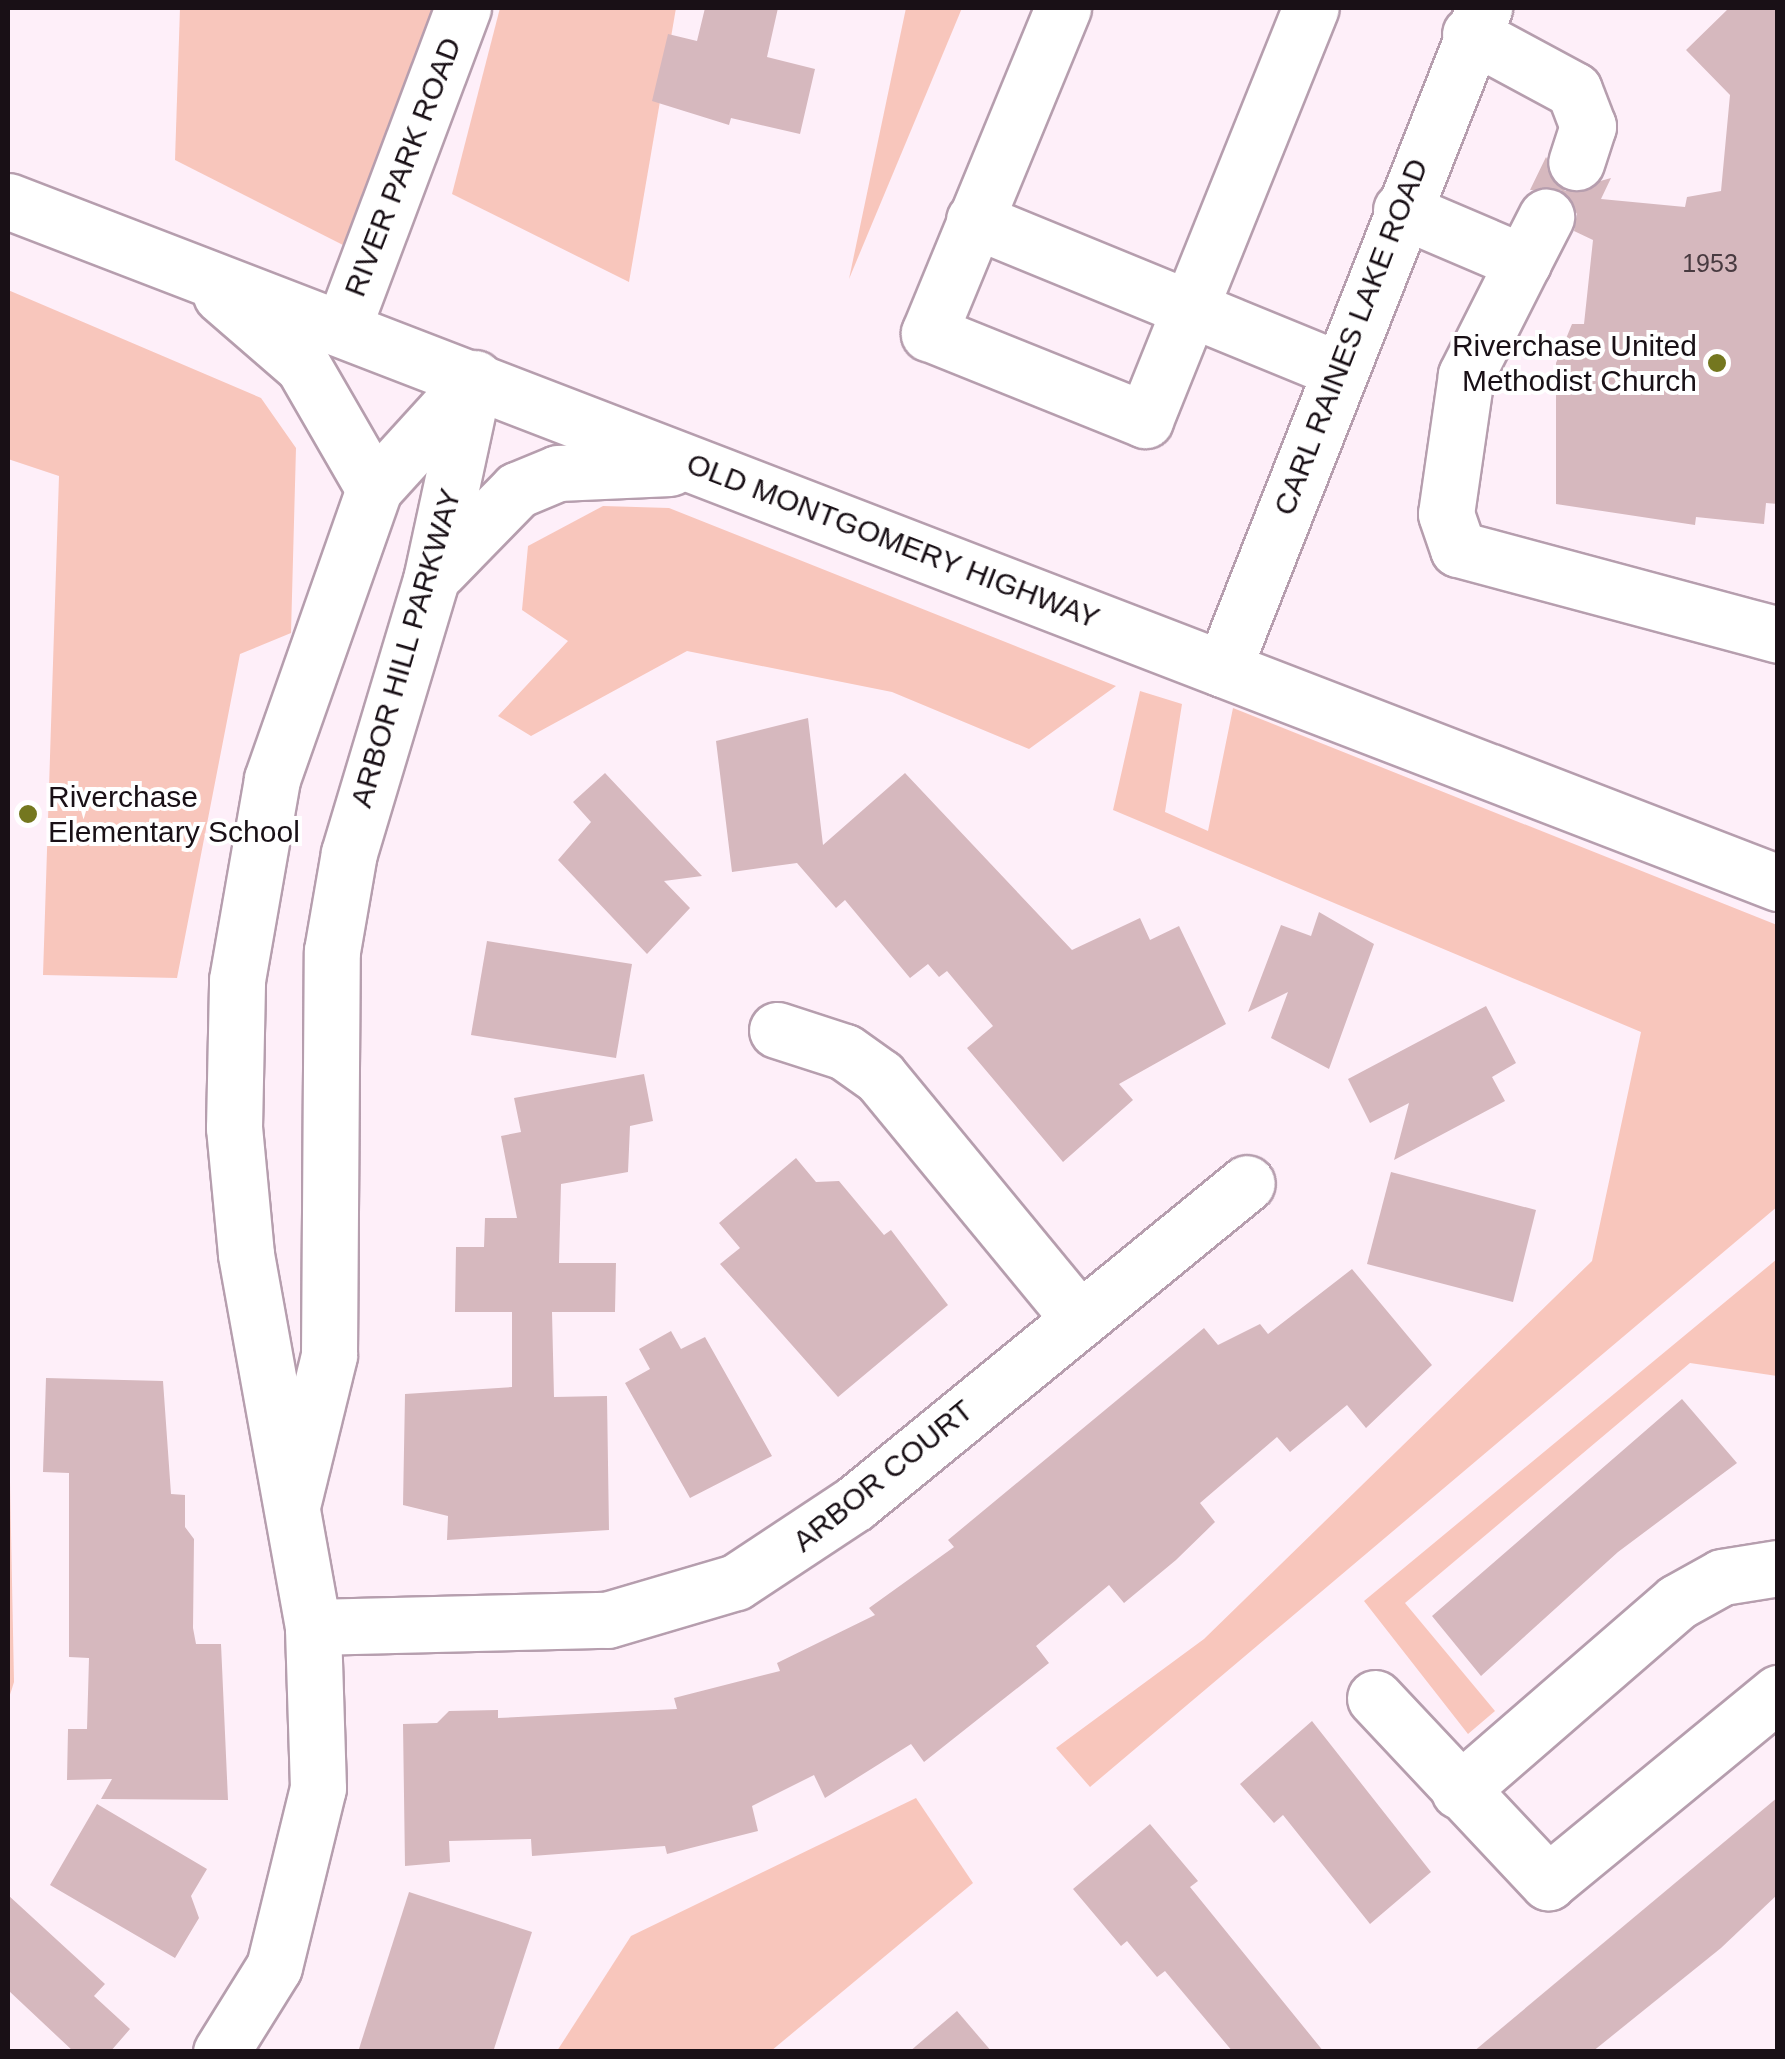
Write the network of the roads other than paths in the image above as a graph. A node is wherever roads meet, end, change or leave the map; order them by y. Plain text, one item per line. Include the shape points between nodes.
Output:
1 (463, 8) edge
2 (1063, 8) edge
3 (1310, 8) edge
4 (1477, 20) edge
5 (1576, 162) dead end
6 (8, 201) edge
7 (1401, 210) junction
8 (974, 220) junction
9 (188, 267) junction
10 (1188, 307) junction
11 (342, 327) junction
12 (1340, 370) junction
13 (475, 378) junction
14 (702, 468) junction
15 (374, 488) junction
16 (431, 580) junction
17 (1778, 634) edge
18 (1223, 669) junction
19 (1778, 882) edge
20 (776, 1030) dead end
21 (1246, 1183) dead end
22 (1077, 1316) junction
23 (292, 1506) junction
24 (1778, 1568) edge
25 (313, 1627) junction
26 (1778, 1693) edge
27 (1375, 1698) dead end
28 (1459, 1791) junction
29 (221, 2052) edge

1 - 11 street, RIVER PARK ROAD
2 - 8 street
3 - 10 street
4 - 5 street via 1574,90 1588,126
4 - 7 street, CARL RAINES LAKE ROAD
6 - 9 street, OLD MONTGOMERY HIGHWAY
7 - 12 street, CARL RAINES LAKE ROAD
7 - 17 street via 1534,240 1466,374 1446,514 1450,541
8 - 10 street
8 - 10 street via 929,333 946,340 1146,420
9 - 11 street, OLD MONTGOMERY HIGHWAY
9 - 15 street via 303,366
10 - 12 street
11 - 13 street, OLD MONTGOMERY HIGHWAY
12 - 18 street, CARL RAINES LAKE ROAD
13 - 14 street, OLD MONTGOMERY HIGHWAY
13 - 15 street, ARBOR HILL PARKWAY
13 - 16 street, ARBOR HILL PARKWAY
14 - 16 street via 558,472 484,514
14 - 18 street, OLD MONTGOMERY HIGHWAY
15 - 23 street, ARBOR HILL PARKWAY via 272,779 237,980 234,1128 246,1254 269,1421
16 - 23 street, ARBOR HILL PARKWAY via 385,710 332,951 329,1355
18 - 19 street, OLD MONTGOMERY HIGHWAY
20 - 22 street via 844,1052 880,1076
21 - 22 street, ARBOR COURT
22 - 25 street, ARBOR COURT via 796,1549 673,1608 550,1626
23 - 25 street, ARBOR HILL PARKWAY
24 - 28 street via 1722,1577 1676,1602
25 - 29 street, ARBOR HILL PARKWAY via 318,1788 310,1847 274,1967
26 - 28 street via 1548,1882
27 - 28 street

